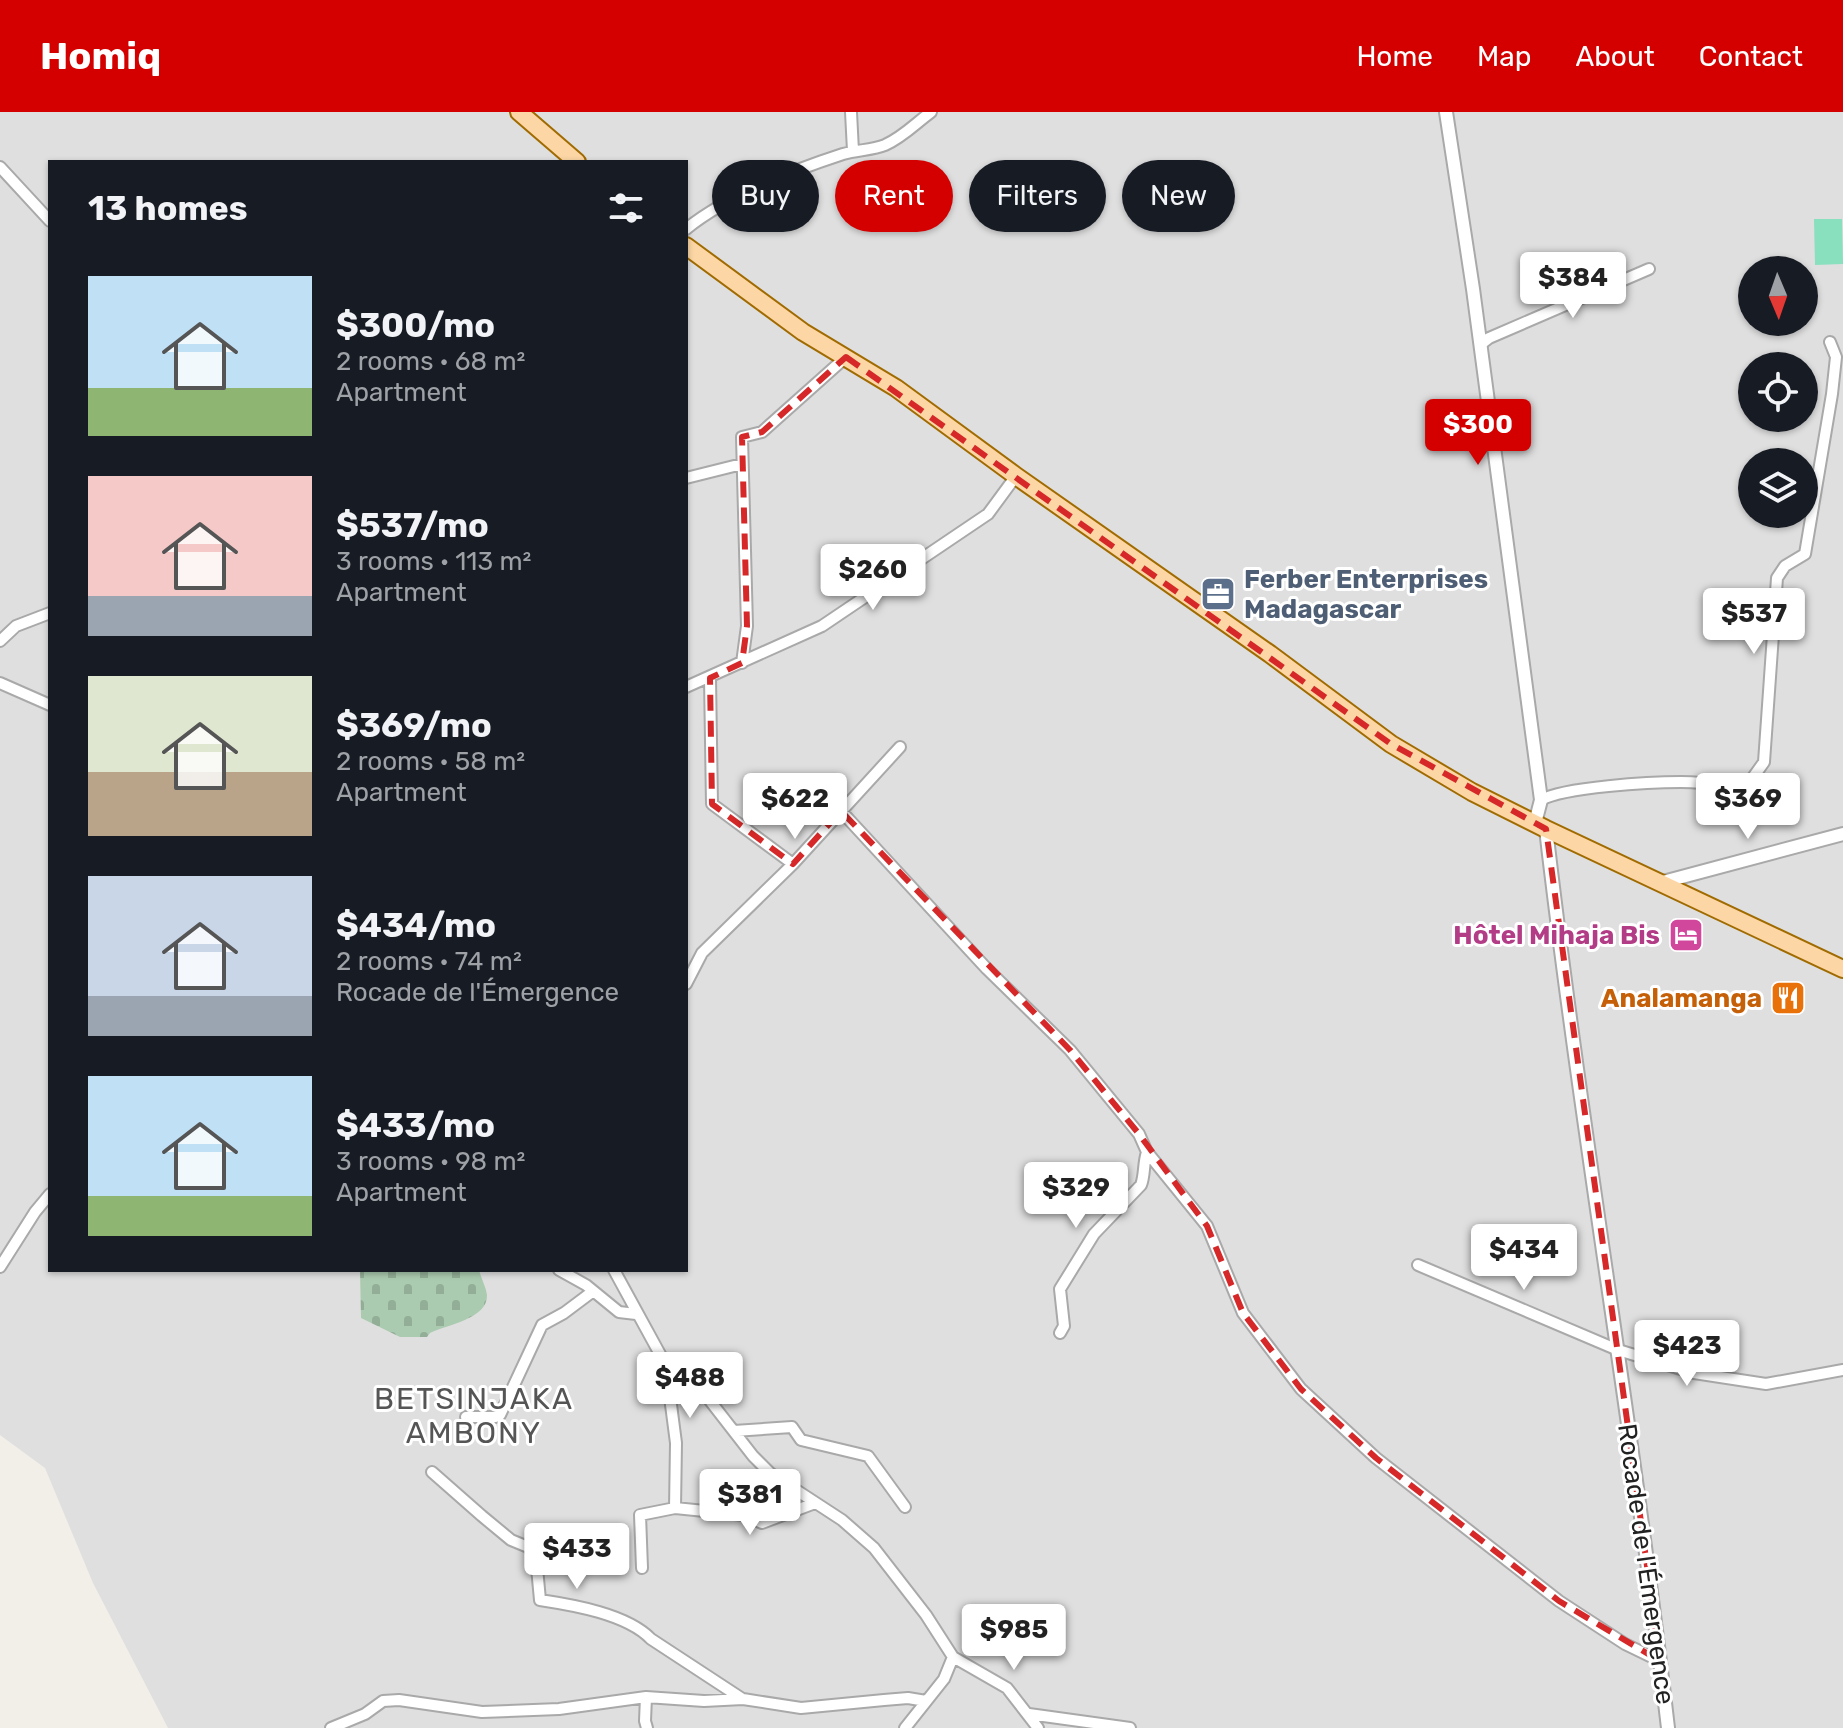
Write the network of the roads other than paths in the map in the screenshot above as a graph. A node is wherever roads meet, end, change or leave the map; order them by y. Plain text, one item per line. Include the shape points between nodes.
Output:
1 (519, 112) edge
2 (851, 112) edge
3 (931, 112) edge
4 (1446, 112) edge
5 (853, 151) junction
6 (575, 160) edge
7 (0, 167) edge
8 (48, 219) edge
9 (688, 228) edge
10 (688, 247) edge
11 (1649, 269) dead end
12 (1830, 342) dead end
13 (1480, 345) junction
14 (846, 357) junction
15 (742, 464) junction
16 (1016, 476) junction
17 (688, 478) edge
18 (48, 614) edge
19 (0, 641) edge
20 (742, 663) junction
21 (710, 678) junction
22 (0, 683) edge
23 (688, 686) edge
24 (48, 704) edge
25 (900, 747) dead end
26 (1541, 800) junction
27 (841, 811) junction
28 (1541, 826) junction
29 (1843, 834) edge
30 (793, 864) junction
31 (1663, 882) junction
32 (1843, 969) edge
33 (688, 980) edge
34 (1147, 1152) junction
35 (48, 1196) edge
36 (1418, 1265) dead end
37 (0, 1267) edge
38 (563, 1272) edge
39 (615, 1272) edge
40 (592, 1292) junction
41 (636, 1314) junction
42 (1060, 1333) dead end
43 (1618, 1350) junction
44 (661, 1356) junction
45 (1843, 1370) edge
46 (466, 1417) dead end
47 (734, 1431) junction
48 (432, 1472) dead end
49 (815, 1503) junction
50 (905, 1507) dead end
51 (675, 1508) junction
52 (642, 1568) dead end
53 (953, 1657) junction
54 (1660, 1661) junction
55 (646, 1697) junction
56 (743, 1699) junction
57 (926, 1701) junction
58 (1029, 1714) junction
59 (331, 1728) edge
60 (647, 1728) edge
61 (905, 1728) edge
62 (1038, 1728) edge
63 (1130, 1728) edge
64 (1668, 1728) edge

1 - 6 main road
2 - 5 street
3 - 5 street via 884,145
4 - 13 street
5 - 9 street via 793,170
7 - 8 street
10 - 14 main road
11 - 13 street
12 - 26 street via 1836,357 1834,383 1805,554 1777,578 1764,762 1749,783 1682,782 1571,791
13 - 26 street
14 - 15 street via 762,432 742,437
14 - 16 main road
15 - 17 street
15 - 20 street via 747,626
16 - 20 street via 977,522 822,626
16 - 28 main road via 1391,744
18 - 19 street via 16,626
20 - 21 street
21 - 23 street
21 - 30 street via 712,804
22 - 24 street
25 - 27 street
26 - 28 street
27 - 30 street
27 - 34 street via 1070,1050 1139,1134
28 - 31 main road
28 - 43 street, Rocade de l'Émergence
29 - 31 street
30 - 33 street via 702,953
31 - 32 main road
34 - 42 street via 1141,1185 1094,1234 1060,1289
34 - 54 street via 1207,1226 1243,1313 1301,1389 1376,1458 1559,1601
35 - 37 street
36 - 43 street
38 - 40 street
39 - 41 street
40 - 41 street via 619,1312
40 - 46 street via 542,1325 500,1415
41 - 44 street
43 - 45 street via 1694,1373 1766,1384
43 - 54 street, Rocade de l'Émergence
44 - 47 street via 704,1393
44 - 51 street via 676,1443
47 - 49 street via 770,1473
47 - 50 street via 792,1427 801,1440 868,1456
48 - 56 street via 511,1540 528,1547 536,1557 540,1600 642,1629
49 - 51 street via 762,1523 744,1515
49 - 53 street via 874,1548
51 - 52 street via 640,1515
53 - 57 street
53 - 58 street via 1007,1688
54 - 64 street, Rocade de l'Émergence
55 - 56 street
55 - 59 street via 559,1709 482,1712 383,1701
55 - 60 street
56 - 57 street via 801,1708 908,1698
57 - 61 street
58 - 62 street
58 - 63 street

